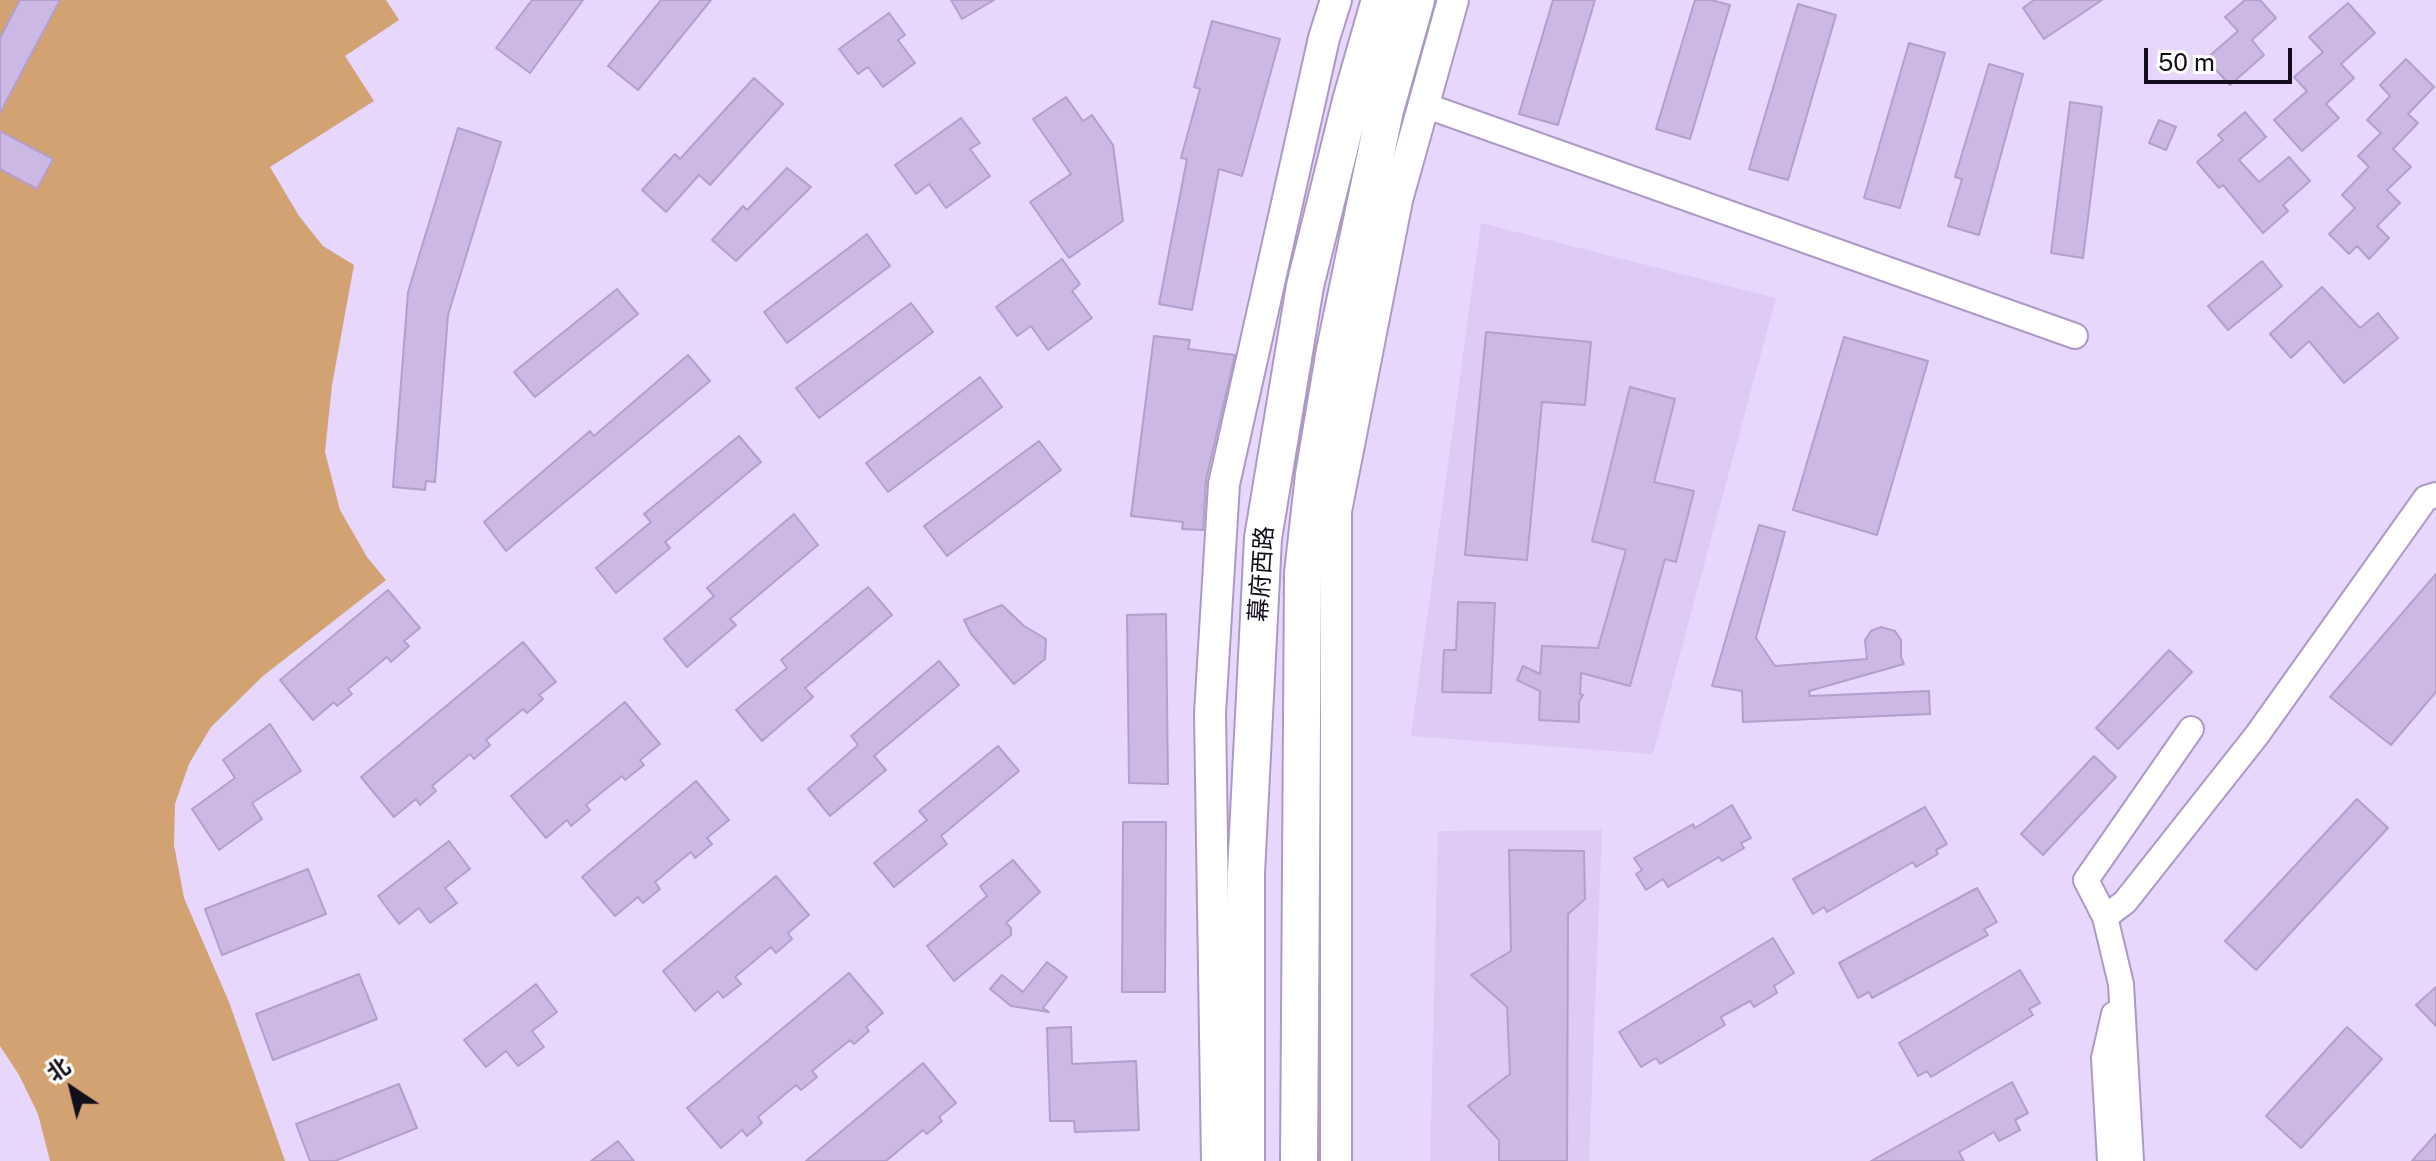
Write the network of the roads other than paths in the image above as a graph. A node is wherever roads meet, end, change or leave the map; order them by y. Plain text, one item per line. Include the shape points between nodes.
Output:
1 (1336, 0) edge
2 (1380, 0) edge
3 (1416, 0) edge
4 (1453, 0) edge
5 (1424, 105) junction
6 (2075, 336) dead end
7 (2436, 495) edge
8 (2191, 729) dead end
9 (2105, 917) junction
10 (2121, 984) junction
11 (1217, 1161) edge
12 (1246, 1161) edge
13 (1299, 1161) edge
14 (1336, 1161) edge
15 (2110, 1161) edge
16 (2131, 1161) edge

1 - 11 main road, 幕府西路 via 1224,484 1210,713
2 - 12 highway, 幕府西路 via 1305,286 1263,538 1246,873
3 - 13 highway, 幕府西路 via 1385,110 1335,350 1303,573
4 - 5 main road
5 - 6 street
5 - 14 main road via 1397,200 1336,511
7 - 9 street via 2426,498 2257,735 2125,902
8 - 9 street via 2086,880
9 - 10 street
10 - 15 street via 2104,1058
10 - 16 street

